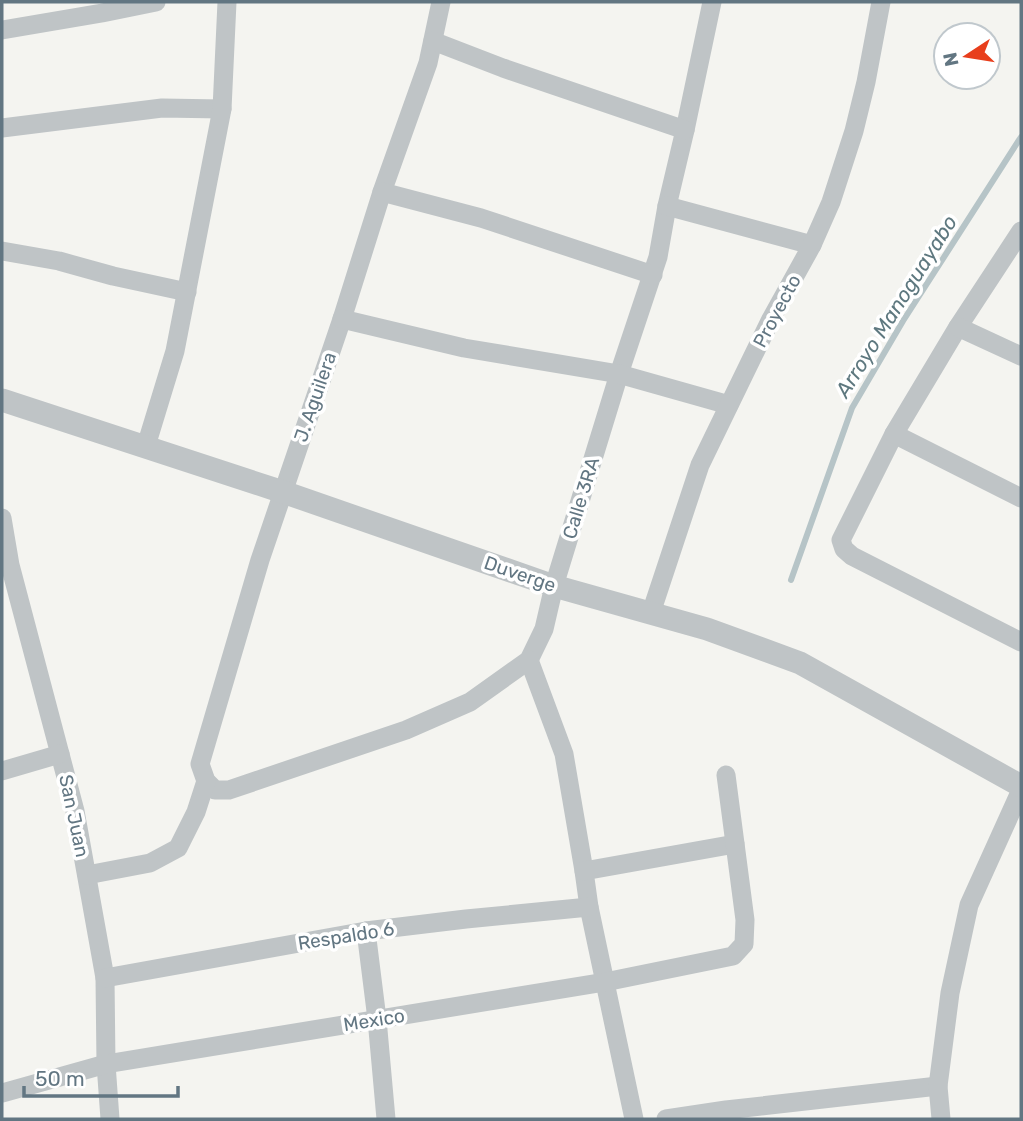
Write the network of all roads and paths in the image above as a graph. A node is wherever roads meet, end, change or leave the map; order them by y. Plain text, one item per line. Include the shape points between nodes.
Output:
1 (156, 2) edge
2 (227, 2) edge
3 (441, 2) edge
4 (712, 2) edge
5 (881, 2) edge
6 (2, 30) edge
7 (433, 41) junction
8 (222, 109) junction
9 (2, 128) edge
10 (685, 130) junction
11 (382, 192) junction
12 (667, 206) junction
13 (1021, 231) edge
14 (812, 245) junction
15 (2, 251) edge
16 (653, 275) junction
17 (187, 292) junction
18 (342, 319) junction
19 (958, 327) junction
20 (1021, 356) edge
21 (619, 373) junction
22 (2, 400) edge
23 (729, 405) junction
24 (894, 434) junction
25 (146, 446) junction
26 (283, 492) junction
27 (1021, 498) edge
28 (2, 518) edge
29 (554, 586) junction
30 (651, 613) junction
31 (1021, 642) edge
32 (528, 660) junction
33 (60, 754) junction
34 (2, 771) edge
35 (726, 775) dead end
36 (210, 785) junction
37 (1021, 788) edge
38 (736, 844) junction
39 (584, 871) junction
40 (87, 875) junction
41 (589, 907) junction
42 (366, 931) junction
43 (105, 978) junction
44 (605, 982) junction
45 (377, 1019) junction
46 (106, 1064) junction
47 (938, 1086) junction
48 (2, 1093) edge
49 (110, 1119) edge
50 (386, 1119) edge
51 (634, 1119) edge
52 (666, 1119) edge
53 (941, 1119) edge

1 - 6 street
2 - 8 street
3 - 7 street, J. Aguilera
4 - 10 street, Calle 3RA
5 - 14 street, Proyecto via 854,131
7 - 10 street
7 - 11 street, J. Aguilera
8 - 9 street via 162,108
8 - 17 street
10 - 12 street, Calle 3RA
11 - 16 street via 481,218
11 - 18 street, J. Aguilera
12 - 14 street
12 - 16 street, Calle 3RA
13 - 19 street
14 - 23 street, Proyecto
15 - 17 street
16 - 21 street, Calle 3RA
17 - 25 street via 175,351
18 - 21 street via 464,348
18 - 26 street, J. Aguilera
19 - 20 street
19 - 24 street
21 - 23 street
21 - 29 street, Calle 3RA
22 - 25 street, Duverge
23 - 30 street, Proyecto via 700,465
24 - 27 street
24 - 31 street via 841,540 844,549
25 - 26 street, Duverge
26 - 29 street, Duverge
26 - 36 street, J. Aguilera via 200,764
28 - 33 street, San Juan
29 - 30 street, Duverge
29 - 32 street, Calle 3RA via 544,629
30 - 37 street, Duverge via 800,663
32 - 36 street, Calle 3RA via 470,702 406,730 229,790
32 - 39 street via 564,754
33 - 34 street
33 - 40 street, San Juan
35 - 38 street
36 - 40 street, J. Aguilera via 178,848 150,863
37 - 47 street via 969,905 950,993
38 - 39 street
38 - 44 street, Mexico via 745,920 744,944 733,956
39 - 41 street
40 - 43 street, San Juan
41 - 42 street, Respaldo 6
41 - 44 street
42 - 43 street, Respaldo 6
42 - 45 street
43 - 46 street, San Juan
44 - 45 street, Mexico
44 - 51 street
45 - 46 street, Mexico
45 - 50 street
46 - 48 street, Mexico
46 - 49 street, San Juan
47 - 52 street
47 - 53 street

